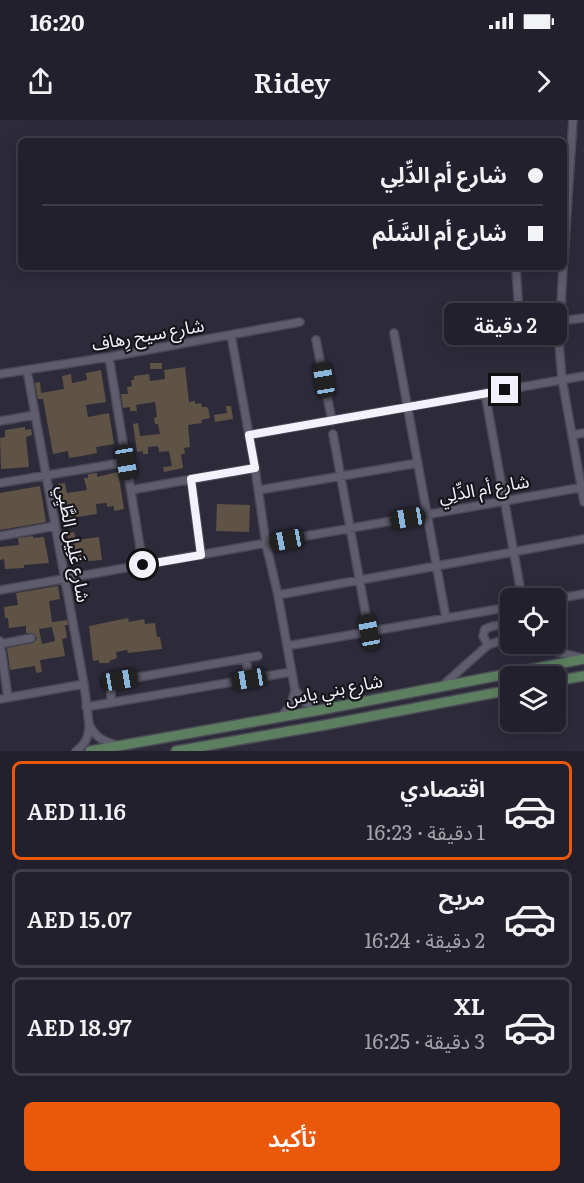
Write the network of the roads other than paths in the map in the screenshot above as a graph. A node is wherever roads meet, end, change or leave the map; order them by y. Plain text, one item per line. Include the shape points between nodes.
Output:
1 (573, 120) edge
2 (567, 212) edge
3 (516, 270) edge
4 (563, 270) edge
5 (481, 315) dead end
6 (584, 318) edge
7 (560, 321) junction
8 (300, 322) dead end
9 (520, 328) junction
10 (394, 333) dead end
11 (231, 335) junction
12 (316, 340) dead end
13 (109, 357) junction
14 (27, 370) junction
15 (0, 374) edge
16 (584, 376) edge
17 (562, 380) junction
18 (485, 393) junction
19 (408, 407) junction
20 (35, 415) junction
21 (0, 421) edge
22 (332, 421) junction
23 (333, 434) dead end
24 (584, 434) edge
25 (249, 435) junction
26 (572, 435) junction
27 (126, 462) junction
28 (418, 463) junction
29 (255, 468) junction
30 (45, 475) junction
31 (340, 476) junction
32 (191, 479) junction
33 (0, 483) edge
34 (583, 488) edge
35 (131, 490) junction
36 (259, 490) junction
37 (504, 501) junction
38 (584, 502) edge
39 (427, 514) junction
40 (55, 526) junction
41 (350, 528) junction
42 (0, 536) edge
43 (584, 539) edge
44 (267, 544) junction
45 (514, 552) junction
46 (201, 555) junction
47 (143, 565) junction
48 (436, 566) junction
49 (64, 579) junction
50 (359, 580) junction
51 (520, 588) edge
52 (0, 590) edge
53 (584, 594) edge
54 (278, 595) junction
55 (566, 597) edge
56 (500, 609) edge
57 (446, 618) junction
58 (500, 625) edge
59 (369, 632) junction
60 (31, 638) dead end
61 (500, 641) edge
62 (0, 643) edge
63 (488, 645) junction
64 (287, 646) junction
65 (565, 654) edge
66 (258, 656) dead end
67 (246, 658) junction
68 (584, 659) edge
69 (291, 672) junction
70 (584, 676) edge
71 (249, 679) junction
72 (566, 679) edge
73 (84, 684) junction
74 (441, 687) junction
75 (295, 690) junction
76 (500, 692) edge
77 (4, 698) edge
78 (111, 702) junction
79 (86, 707) junction
80 (320, 711) junction
81 (281, 717) junction
82 (89, 724) junction
83 (121, 746) junction
84 (206, 749) edge
85 (76, 751) edge
86 (90, 751) edge
87 (177, 751) edge

1 - 2 street
3 - 9 street
4 - 7 street
5 - 9 street via 489,334
6 - 7 street
7 - 9 street
7 - 17 street
8 - 11 street, شارع سيح رِهاف
10 - 19 street
11 - 13 street, شارع سيح رِهاف
11 - 25 street
12 - 22 street
13 - 14 street, شارع سيح رِهاف
13 - 27 street
14 - 15 street, شارع سيح رِهاف
14 - 20 street, شارع غَلِيل الطَّيِي
16 - 17 street
17 - 18 street
17 - 26 street
18 - 19 street
18 - 37 street
19 - 22 street
19 - 28 street
20 - 21 street
20 - 30 street, شارع غَلِيل الطَّيِي
22 - 25 street
23 - 31 street
24 - 26 street
25 - 29 street
26 - 34 street
27 - 30 street
27 - 35 street
28 - 31 street
28 - 39 street
29 - 32 street
29 - 36 street
30 - 33 street
30 - 40 street, شارع غَلِيل الطَّيِي
31 - 36 street
31 - 41 street
32 - 35 street
32 - 46 street
34 - 37 street, شارع أم الدِّلِي
34 - 38 street
35 - 47 street
36 - 44 street
37 - 39 street, شارع أم الدِّلِي
37 - 45 street
39 - 41 street, شارع أم الدِّلِي
39 - 48 street
40 - 42 street
40 - 49 street, شارع غَلِيل الطَّيِي
41 - 44 street, شارع أم الدِّلِي
41 - 50 street
43 - 45 street
44 - 46 street, شارع أم الدِّلِي
44 - 54 street
45 - 48 street
45 - 51 street
46 - 47 street, شارع أم الدِّلِي
47 - 49 street, شارع أم الدِّلِي
48 - 50 street
48 - 57 street
49 - 52 street, شارع أم الدِّلِي
49 - 73 street, شارع غَلِيل الطَّيِي
50 - 54 street
50 - 59 street
53 - 55 street
54 - 64 street
56 - 57 street
57 - 59 street
58 - 63 street via 485,629 483,636
59 - 64 street
60 - 62 street
61 - 63 street
62 - 77 street
63 - 74 street
64 - 69 street
65 - 68 street
66 - 67 street
67 - 71 street
67 - 78 street via 117,681 111,688
68 - 74 main road, شارع بني ياس
69 - 71 street
69 - 75 street
70 - 72 main road
71 - 78 street
73 - 77 street
73 - 79 street, شارع غَلِيل الطَّيِي
74 - 80 main road, شارع بني ياس
75 - 80 street via 307,704
75 - 81 street via 291,705
76 - 84 main road, شارع بني ياس
78 - 79 street
79 - 82 street, شارع غَلِيل الطَّيِي
80 - 81 main road, شارع بني ياس
81 - 83 main road, شارع بني ياس
82 - 83 street via 99,738
82 - 85 street via 86,740
83 - 86 main road, شارع بني ياس
84 - 87 main road, شارع بني ياس

